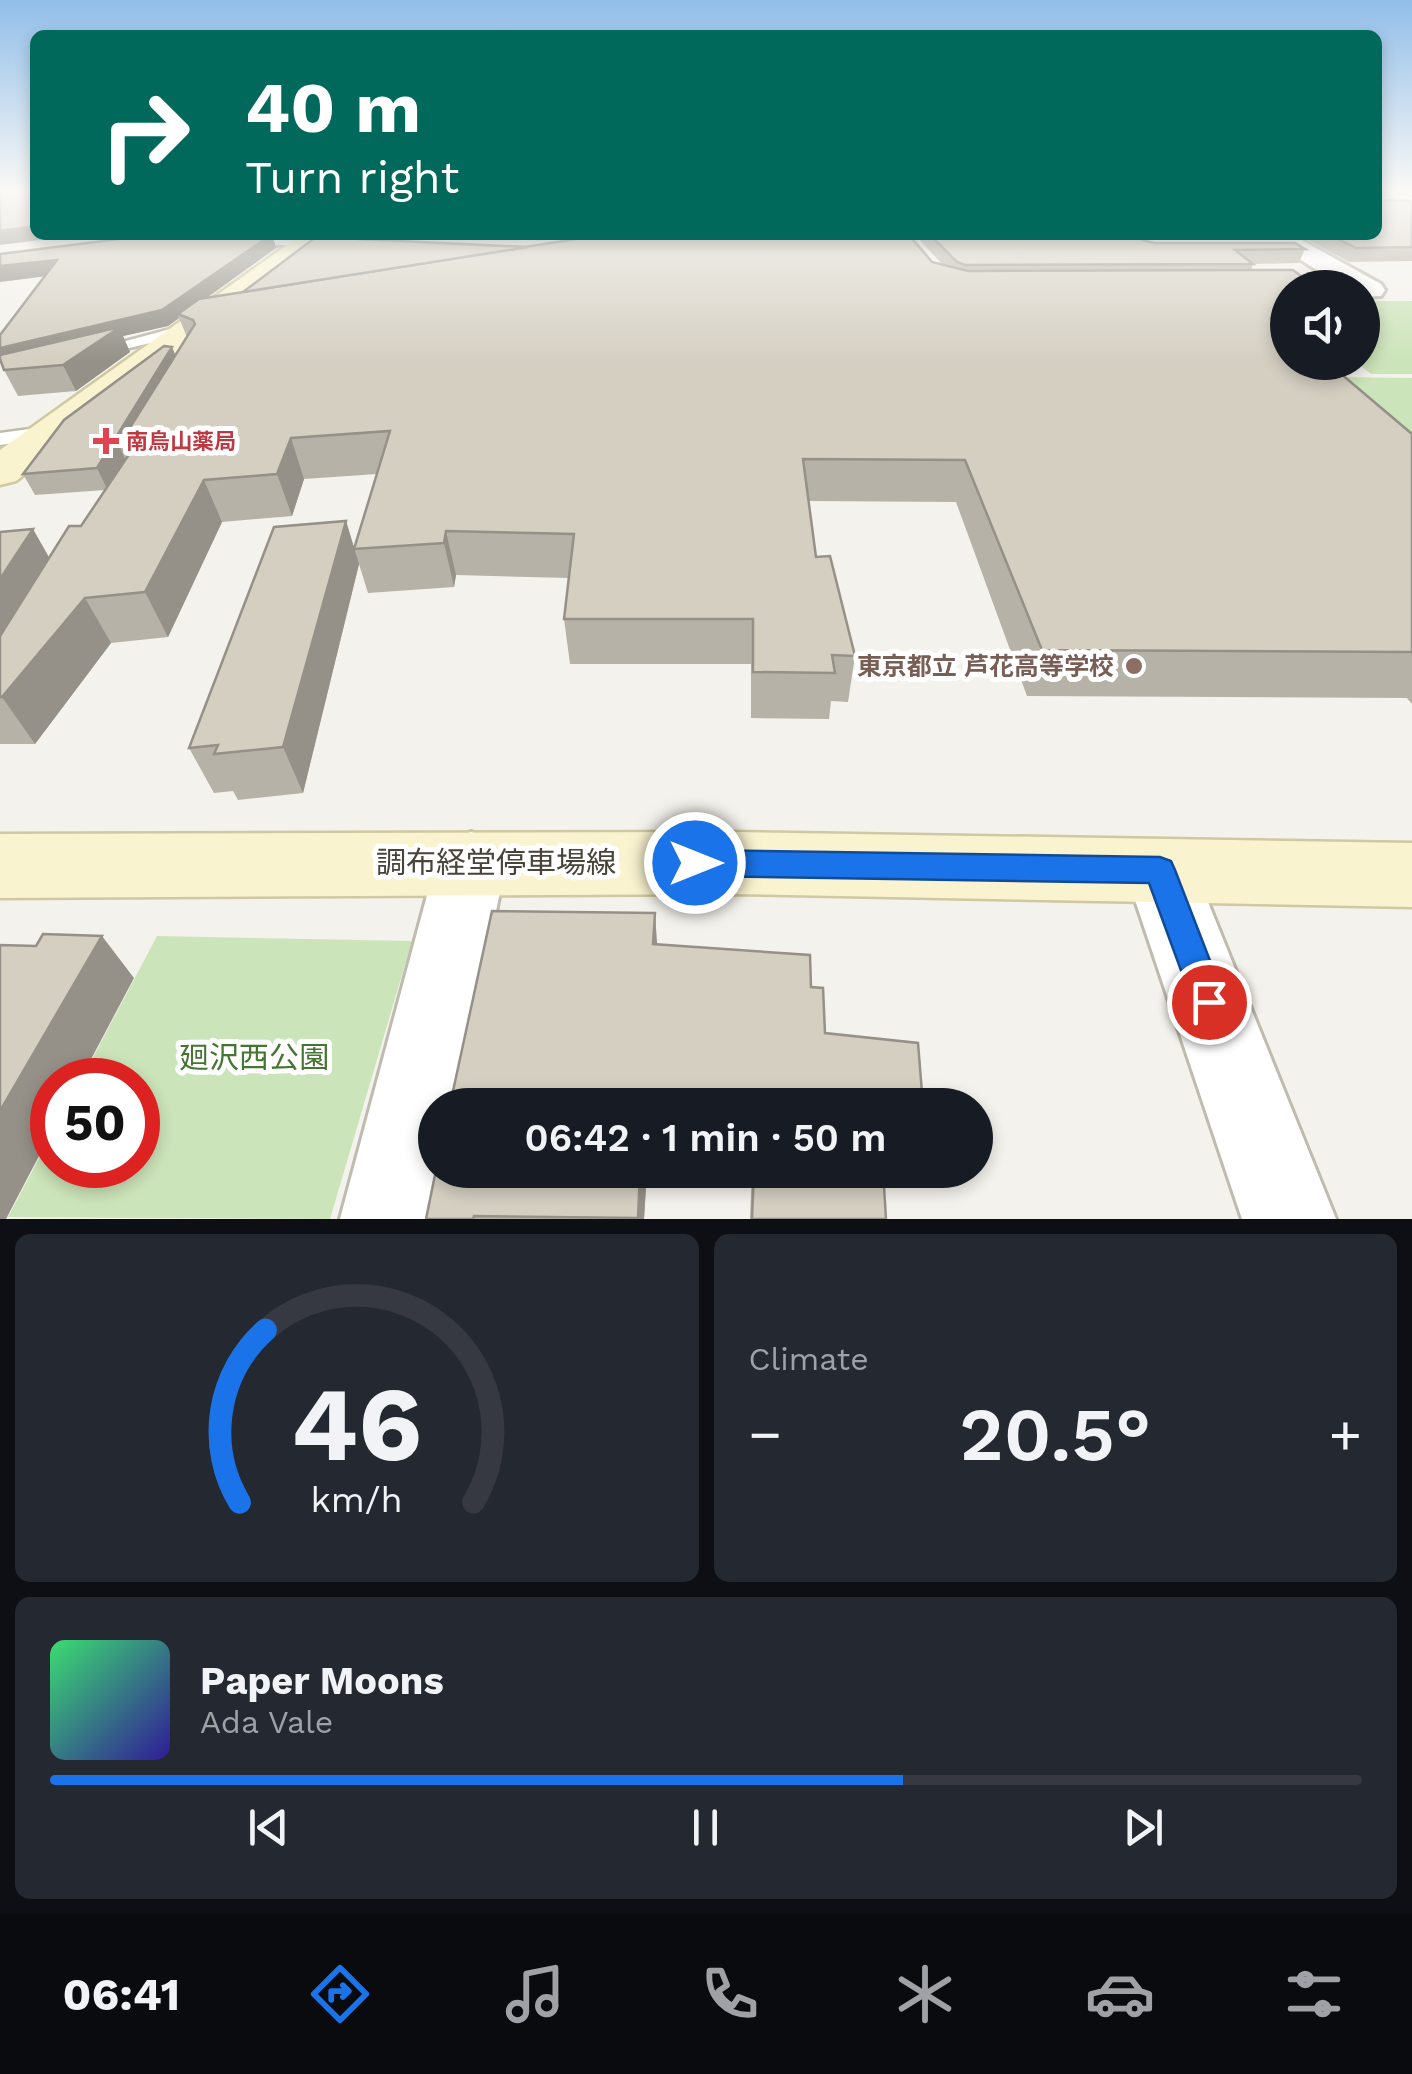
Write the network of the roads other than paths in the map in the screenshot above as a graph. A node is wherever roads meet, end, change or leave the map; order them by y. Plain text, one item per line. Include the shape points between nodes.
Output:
1 (303, 247) edge
2 (1299, 247) edge
3 (1341, 270) edge
4 (226, 322) edge
5 (175, 347) junction
6 (88, 354) edge
7 (53, 432) junction
8 (0, 439) edge
9 (0, 471) edge
10 (471, 862) junction
11 (0, 866) edge
12 (1160, 870) junction
13 (1412, 876) edge
14 (387, 1219) edge
15 (1289, 1219) edge

1 - 5 main road
2 - 3 street
4 - 5 lane
5 - 6 lane
5 - 7 main road
7 - 8 lane
7 - 9 main road
10 - 11 main road, 調布経堂停車場線
10 - 12 main road, 調布経堂停車場線
10 - 14 street
12 - 13 main road, 調布経堂停車場線
12 - 15 street

